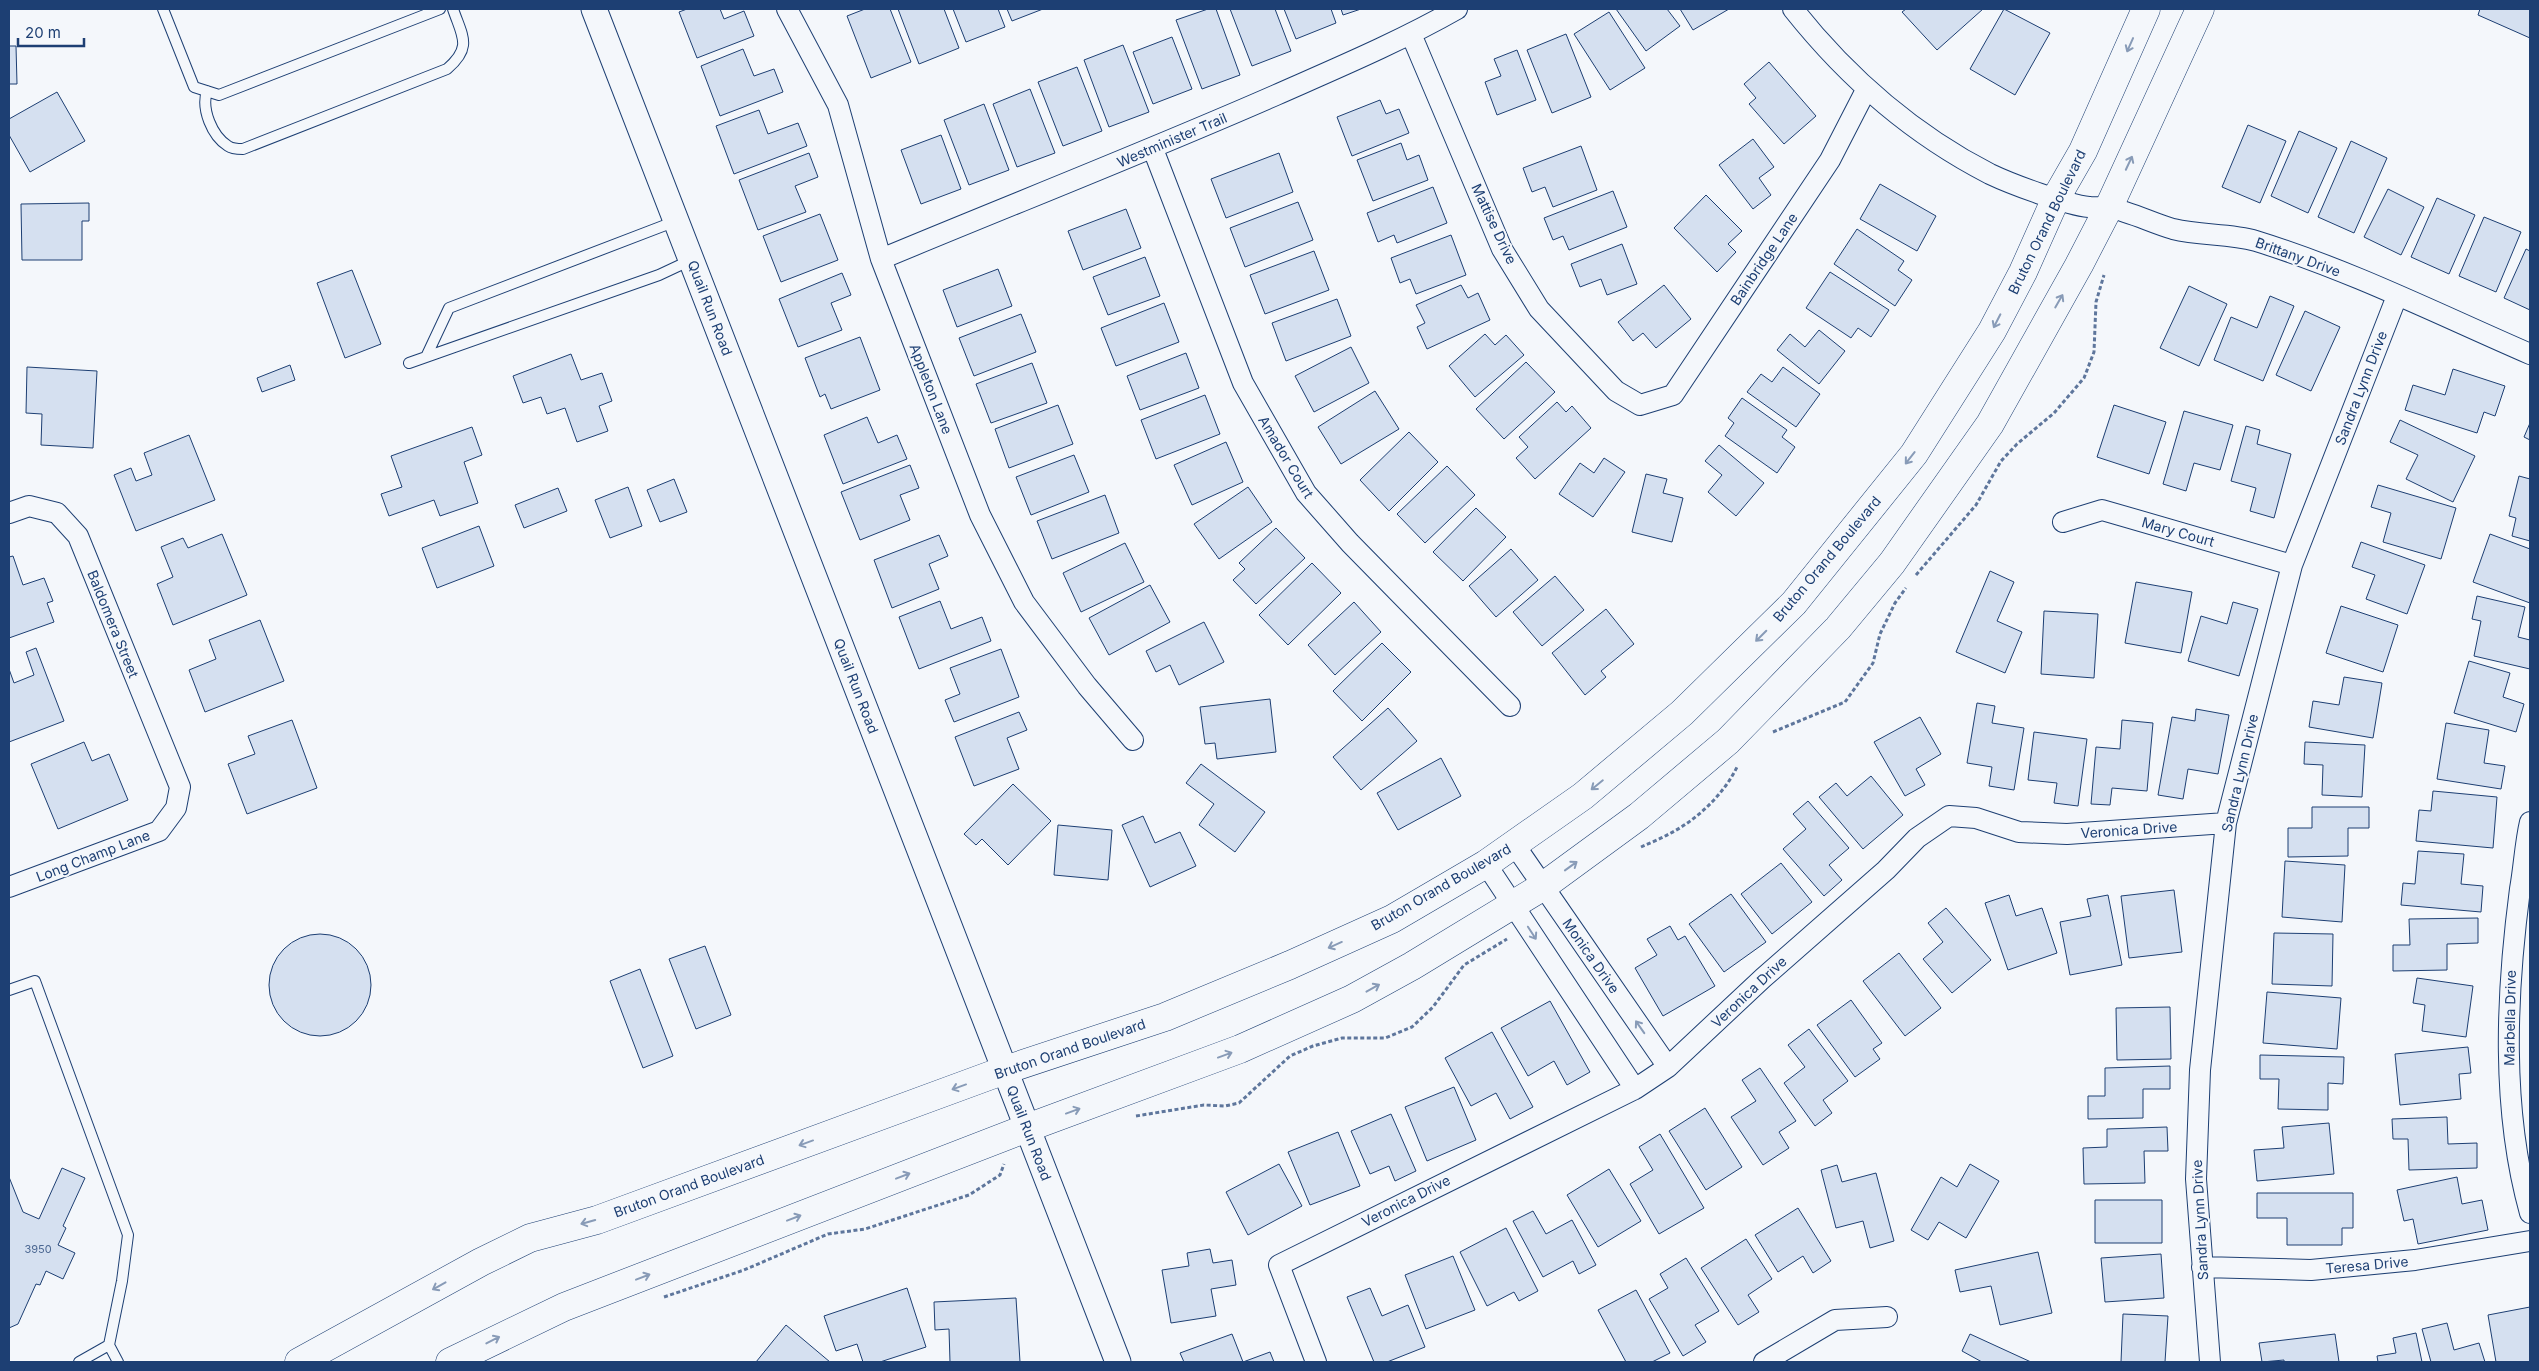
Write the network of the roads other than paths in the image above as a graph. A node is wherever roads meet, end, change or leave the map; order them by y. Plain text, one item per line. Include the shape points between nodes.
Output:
1 (163, 9) edge
2 (440, 9) edge
3 (453, 9) edge
4 (594, 9) edge
5 (787, 9) edge
6 (1457, 9) edge
7 (1793, 9) edge
8 (2146, 9) edge
9 (2200, 9) edge
10 (1412, 34) junction
11 (1866, 90) junction
12 (206, 91) junction
13 (1153, 149) junction
14 (2056, 198) junction
15 (2109, 207) junction
16 (676, 221) junction
17 (881, 259) junction
18 (691, 260) junction
19 (2397, 296) junction
20 (2530, 354) edge
21 (426, 357) junction
22 (409, 363) dead end
23 (1640, 405) joint
24 (9, 514) edge
25 (2063, 522) dead end
26 (2292, 565) junction
27 (1510, 706) dead end
28 (1133, 740) dead end
29 (180, 787) joint
30 (2530, 822) edge
31 (2226, 824) junction
32 (1514, 844) junction
33 (1486, 864) junction
34 (9, 887) edge
35 (1542, 887) junction
36 (1520, 914) junction
37 (9, 990) edge
38 (1668, 1067) junction
39 (1005, 1070) junction
40 (1635, 1089) junction
41 (1031, 1138) junction
42 (2530, 1213) edge
43 (2530, 1241) edge
44 (2202, 1267) junction
45 (1887, 1317) dead end
46 (108, 1345) junction
47 (79, 1362) edge
48 (118, 1362) edge
49 (299, 1362) edge
50 (450, 1362) edge
51 (1118, 1362) edge
52 (1316, 1362) edge
53 (1764, 1362) edge
54 (2210, 1362) edge

1 - 12 lane via 194,87
2 - 12 lane via 219,95
3 - 12 lane via 464,43 459,58 447,69 243,150 230,148 218,138 204,100
4 - 16 street, Quail Run Road
5 - 17 street, Appleton Lane via 838,105
6 - 10 street, Westminister Trail
7 - 11 street, Brittany Drive
8 -> 14 main road, Bruton Orand Boulevard via 2083,151
15 -> 9 main road
10 - 13 street, Westminister Trail
10 - 23 street, Mattise Drive via 1506,256 1539,309 1616,392
11 - 14 street, Brittany Drive via 1924,134 1991,174
11 - 23 street, Bainbridge Lane via 1830,160 1673,396
13 - 17 street, Westminister Trail
13 - 27 street, Amador Court via 1243,383 1306,493 1350,543
14 - 15 street, Brittany Drive via 2088,207
14 -> 32 main road, Bruton Orand Boulevard via 1992,331 1914,454 1794,603 1682,714 1583,796
15 - 19 street, Brittany Drive via 2200,235 2244,238 2271,246
35 -> 15 main road via 1640,816 1728,742 1838,628 1886,570 1990,424
16 - 18 street, Quail Run Road
16 - 21 lane via 449,308
17 - 28 street, Appleton Lane via 980,515 1024,602 1086,686
18 - 21 lane via 659,275
18 - 39 street, Quail Run Road
19 - 20 street, Brittany Drive
19 - 26 street, Sandra Lynn Drive
21 - 22 lane
24 - 29 street, Baldomera Street via 29,506 58,513 78,536
25 - 26 street, Mary Court via 2102,510
26 - 31 street, Sandra Lynn Drive
29 - 34 street, Long Champ Lane via 176,808 159,831
30 - 42 street, Marbella Drive via 2512,953 2509,1079 2519,1173
31 - 38 street, Veronica Drive via 2067,834 2019,832 1976,818 1949,816 1917,838 1886,870
31 - 44 street, Sandra Lynn Drive via 2200,1070 2196,1179
32 - 33 main road, Bruton Orand Boulevard
32 - 35 street, Monica Drive
33 - 36 street
33 -> 39 main road, Bruton Orand Boulevard via 1392,919 1281,968 1165,1017
35 - 36 main road
38 -> 35 street, Monica Drive
36 -> 40 street
41 -> 36 main road via 1352,999
37 - 46 lane via 35,980 128,1235
38 - 40 street, Veronica Drive
39 - 41 street, Quail Run Road
39 -> 49 main road, Bruton Orand Boulevard via 597,1220 530,1238
40 - 52 street, Veronica Drive via 1279,1265
50 -> 41 main road via 564,1307
41 - 51 street, Quail Run Road
43 - 44 street, Teresa Drive via 2415,1260 2311,1270
44 - 54 street, Sandra Lynn Drive
45 - 53 street via 1835,1320
46 - 47 lane
46 - 48 lane

